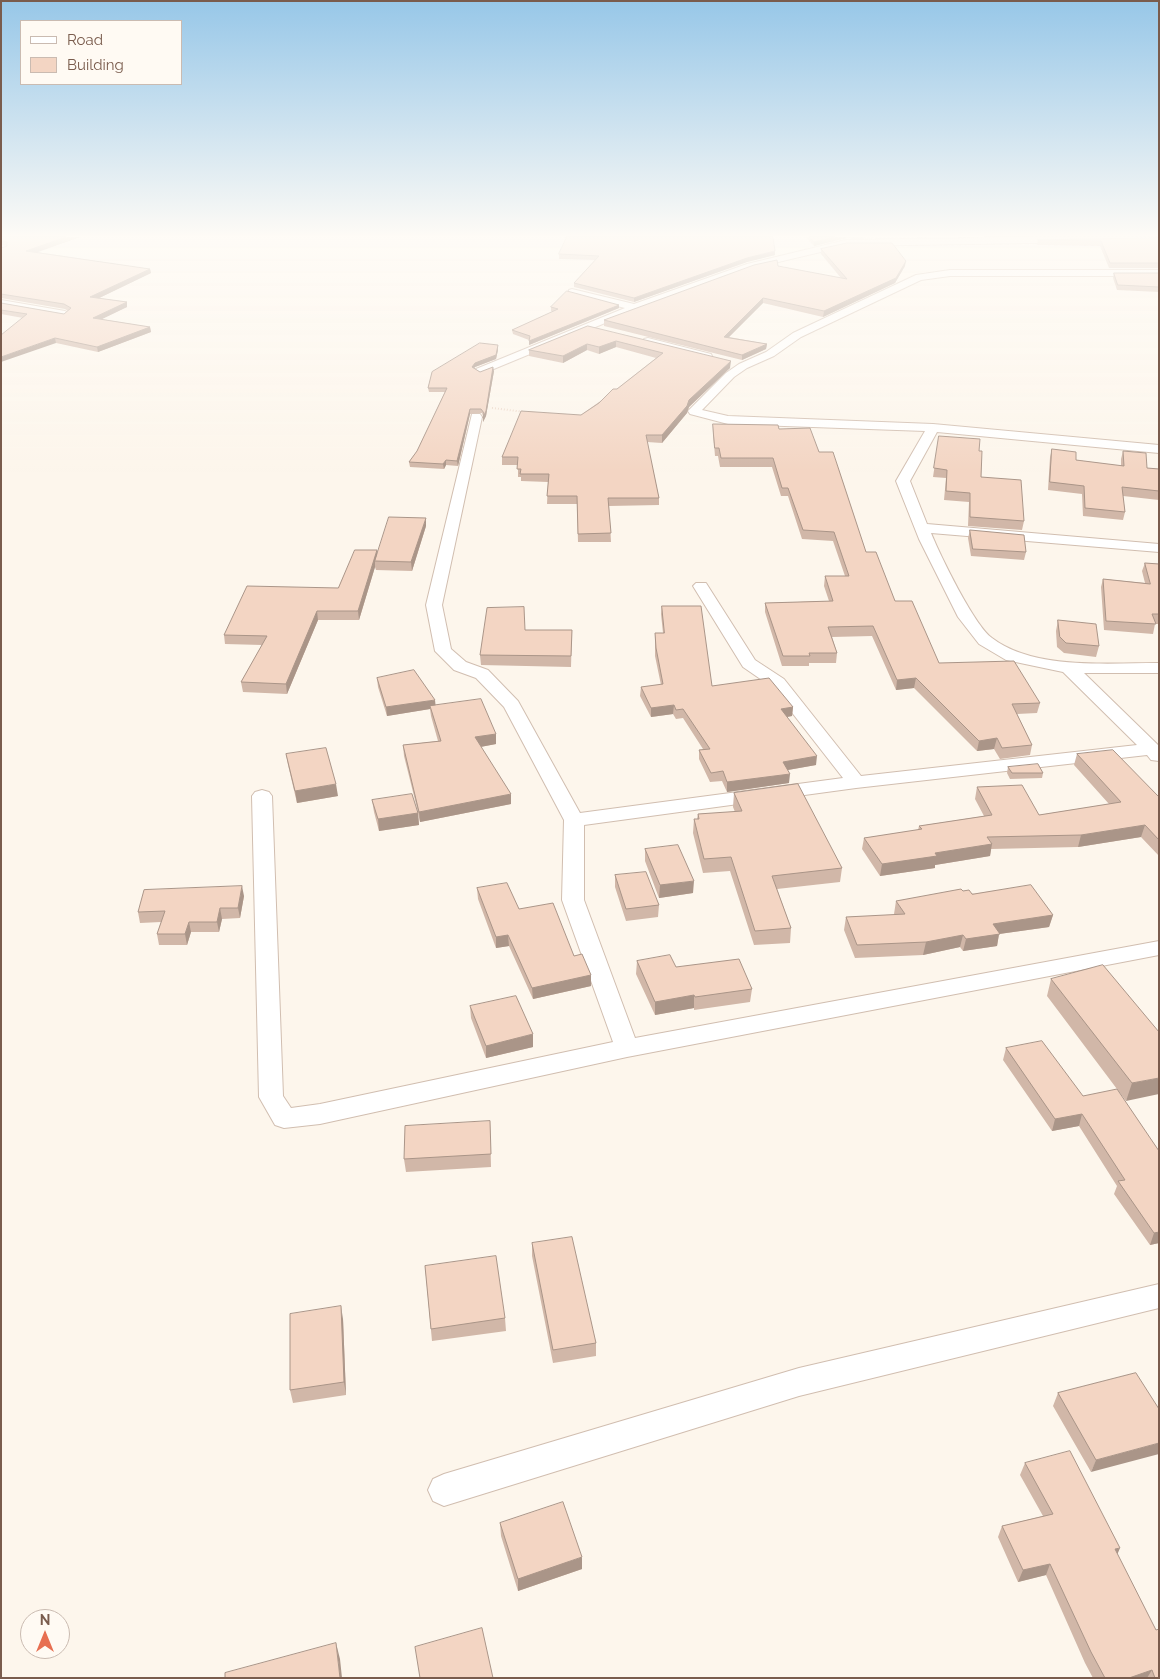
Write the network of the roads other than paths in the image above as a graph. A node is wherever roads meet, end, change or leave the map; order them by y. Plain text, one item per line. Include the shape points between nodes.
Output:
1 (615, 315) edge
2 (838, 315) edge
3 (588, 327) junction
4 (607, 331) edge
5 (634, 338) edge
6 (743, 366) junction
7 (480, 371) edge
8 (480, 412) edge
9 (933, 428) junction
10 (1159, 449) edge
11 (922, 528) junction
12 (1159, 548) edge
13 (701, 586) dead end
14 (1069, 668) junction
15 (1159, 668) edge
16 (1155, 753) edge
17 (856, 782) junction
18 (262, 796) dead end
19 (574, 820) junction
20 (1159, 948) edge
21 (627, 1048) junction
22 (1159, 1296) edge
23 (444, 1490) dead end

1 - 3 street
2 - 6 street
3 - 4 street
3 - 7 street
5 - 6 street
6 - 9 street via 694,411 728,420
8 - 19 street via 434,605 443,651 460,666 482,674 512,705
9 - 10 street
9 - 11 street via 903,481
11 - 12 street
11 - 14 street via 966,617 985,640 1012,656
13 - 17 street via 749,663 778,683
14 - 15 street
14 - 16 street
16 - 17 street
17 - 19 street
18 - 21 street via 271,1097 284,1118 320,1114
19 - 21 street via 573,900
20 - 21 street
22 - 23 street via 799,1382

